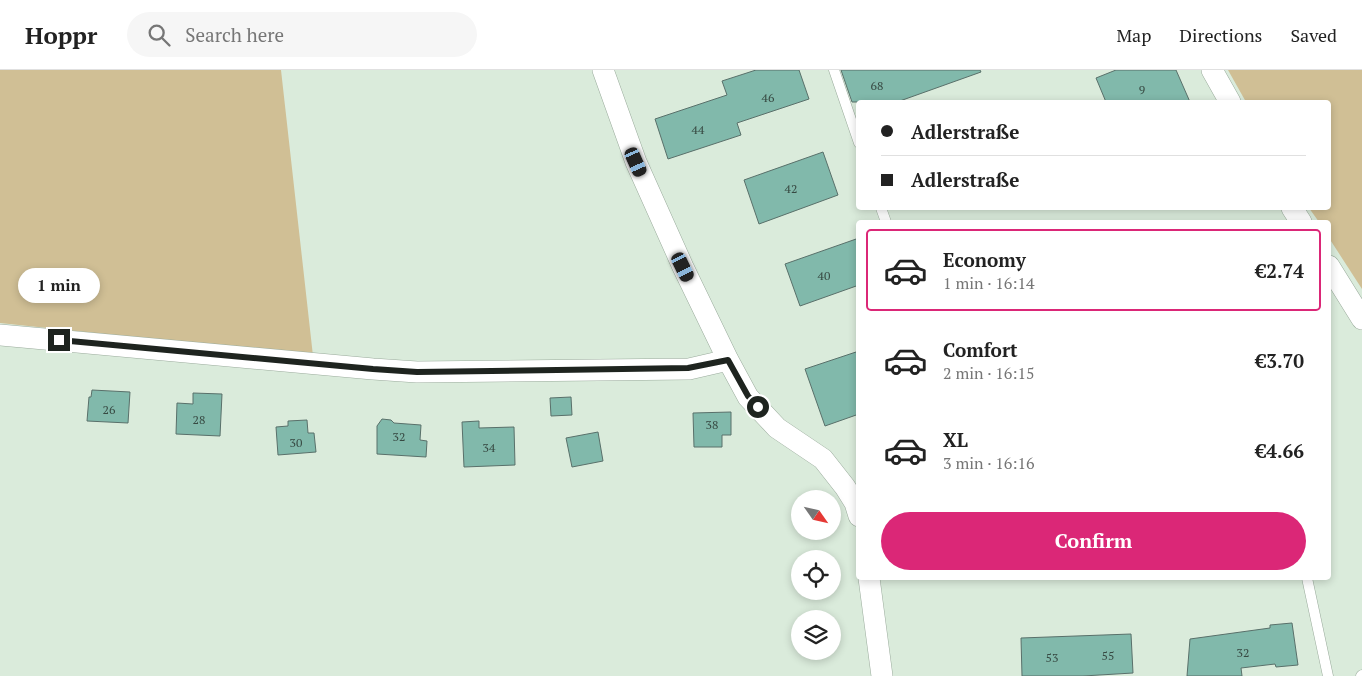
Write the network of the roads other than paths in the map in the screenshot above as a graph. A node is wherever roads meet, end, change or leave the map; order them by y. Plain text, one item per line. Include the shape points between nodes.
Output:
1 (603, 70) edge
2 (834, 70) edge
3 (1212, 70) edge
4 (1229, 100) edge
5 (856, 134) edge
6 (1331, 269) edge
7 (1362, 319) edge
8 (0, 335) edge
9 (728, 360) junction
10 (856, 506) edge
11 (869, 580) edge
12 (1307, 580) edge
13 (882, 676) edge
14 (1328, 676) edge

1 - 9 street via 636,162
2 - 5 lane
3 - 4 street
6 - 7 street
8 - 9 street via 417,372 688,368
9 - 10 street via 748,396 777,428 823,459
11 - 13 street
12 - 14 lane

